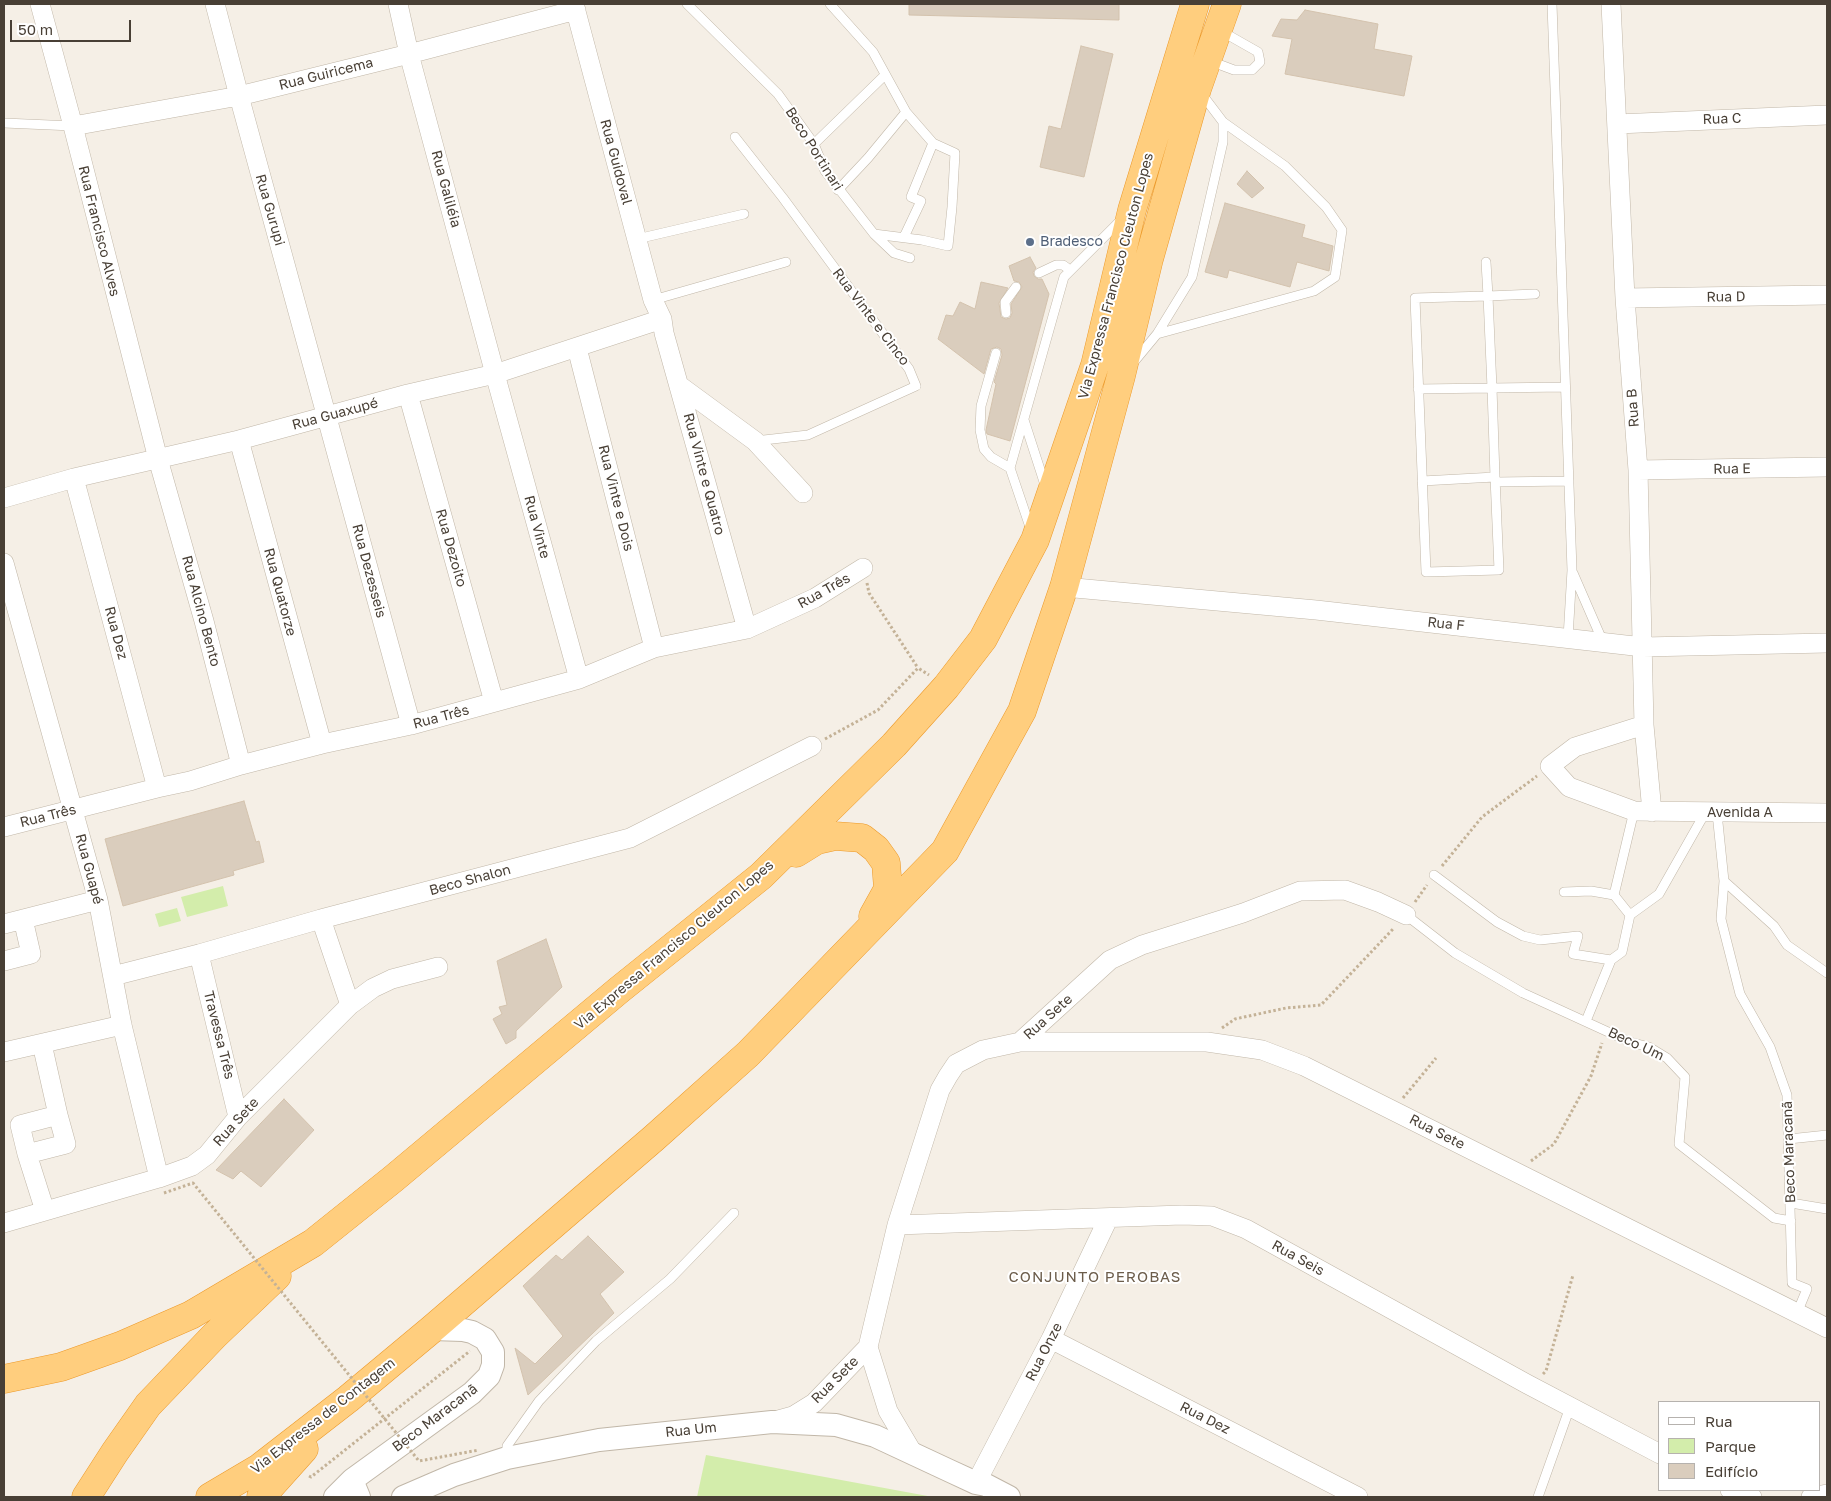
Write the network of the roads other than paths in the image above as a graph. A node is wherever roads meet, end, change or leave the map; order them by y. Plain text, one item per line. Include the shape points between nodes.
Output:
1 (40, 4) edge
2 (215, 4) edge
3 (398, 4) edge
4 (687, 4) edge
5 (830, 4) edge
6 (1195, 4) edge
7 (1227, 4) edge
8 (1552, 4) edge
9 (1613, 4) edge
10 (575, 7) edge
11 (1218, 30) junction
12 (410, 54) junction
13 (1207, 60) junction
14 (885, 75) junction
15 (1197, 88) junction
16 (239, 96) junction
17 (906, 112) junction
18 (1827, 116) edge
19 (1223, 122) junction
20 (4, 123) edge
21 (1617, 124) junction
22 (73, 126) junction
23 (735, 137) dead end
24 (933, 143) junction
25 (814, 144) junction
26 (838, 190) junction
27 (1132, 210) junction
28 (744, 214) dead end
29 (874, 234) junction
30 (904, 237) junction
31 (637, 239) junction
32 (910, 258) dead end
33 (786, 262) dead end
34 (1486, 262) dead end
35 (1070, 270) junction
36 (1039, 274) dead end
37 (1016, 287) dead end
38 (1536, 294) dead end
39 (1827, 295) edge
40 (1488, 296) junction
41 (1625, 298) junction
42 (653, 300) junction
43 (1006, 313) dead end
44 (662, 319) junction
45 (1158, 334) junction
46 (577, 348) junction
47 (996, 353) dead end
48 (495, 374) junction
49 (1121, 376) junction
50 (680, 386) junction
51 (1565, 387) junction
52 (1492, 388) junction
53 (1418, 389) junction
54 (408, 394) junction
55 (328, 417) junction
56 (1024, 419) junction
57 (239, 440) junction
58 (755, 441) junction
59 (158, 459) junction
60 (1827, 467) edge
61 (1010, 468) junction
62 (1638, 470) junction
63 (74, 478) junction
64 (1422, 480) junction
65 (1496, 480) junction
66 (1568, 481) junction
67 (804, 493) dead end
68 (4, 498) edge
69 (1049, 500) junction
70 (1034, 540) junction
71 (4, 563) edge
72 (863, 568) road end
73 (1572, 570) junction
74 (1064, 587) junction
75 (747, 629) junction
76 (1568, 638) junction
77 (1603, 642) junction
78 (1827, 643) edge
79 (1643, 647) junction
80 (654, 648) junction
81 (578, 679) junction
82 (494, 702) junction
83 (1644, 725) junction
84 (411, 726) junction
85 (322, 744) junction
86 (812, 746) road end
87 (241, 765) junction
88 (157, 788) junction
89 (72, 810) junction
90 (1643, 812) junction
91 (1711, 813) junction
92 (1827, 813) edge
93 (4, 827) edge
94 (1434, 875) dead end
95 (761, 876) junction
96 (1724, 881) junction
97 (1564, 892) dead end
98 (1614, 895) junction
99 (98, 900) junction
100 (1406, 915) joint
101 (1630, 915) junction
102 (23, 919) junction
103 (321, 919) junction
104 (4, 924) edge
105 (862, 937) junction
106 (199, 954) junction
107 (1610, 960) junction
108 (4, 961) edge
109 (438, 967) dead end
110 (1827, 974) edge
111 (113, 976) junction
112 (350, 1005) junction
113 (1586, 1021) junction
114 (122, 1025) junction
115 (1020, 1042) junction
116 (42, 1044) junction
117 (4, 1052) edge
118 (58, 1115) junction
119 (238, 1117) junction
120 (1827, 1135) edge
121 (1789, 1139) junction
122 (27, 1154) junction
123 (162, 1186) junction
124 (1791, 1203) junction
125 (1827, 1209) edge
126 (45, 1211) junction
127 (734, 1213) dead end
128 (1108, 1219) junction
129 (1791, 1222) junction
130 (4, 1224) edge
131 (897, 1225) junction
132 (313, 1243) junction
133 (1797, 1313) junction
134 (1827, 1328) edge
135 (432, 1329) junction
136 (1051, 1339) junction
137 (868, 1346) junction
138 (4, 1379) edge
139 (348, 1399) junction
140 (1570, 1407) junction
141 (772, 1422) junction
142 (1658, 1453) edge
143 (914, 1455) junction
144 (507, 1458) junction
145 (356, 1488) edge
146 (983, 1490) edge
147 (1733, 1491) edge
148 (1827, 1494) edge
149 (86, 1497) edge
150 (210, 1497) edge
151 (261, 1497) edge
152 (335, 1497) edge
153 (403, 1497) edge
154 (1009, 1497) edge
155 (1358, 1497) edge
156 (1538, 1497) edge
157 (1752, 1497) edge
158 (1811, 1497) edge

1 - 22 street, Rua Francisco Alves
2 - 16 street, Rua Gurupi
3 - 12 street, Rua Galiléia
4 - 25 lane, Beco Portinari via 778,94
5 - 14 lane via 872,52
6 - 27 highway, Via Expressa Francisco Cleuton Lopes
7 - 11 highway, Via Expressa Francisco Cleuton Lopes
8 - 51 lane
9 - 21 street, Rua B
10 - 12 street, Rua Guiricema
10 - 31 street, Rua Guidoval
11 - 13 highway, Via Expressa Francisco Cleuton Lopes
11 - 13 lane via 1258,52 1260,62 1252,70 1234,70
12 - 16 street, Rua Guiricema
12 - 48 street, Rua Galiléia
13 - 15 highway, Via Expressa Francisco Cleuton Lopes
14 - 17 lane
14 - 25 lane
15 - 19 lane
15 - 49 highway, Via Expressa Francisco Cleuton Lopes via 1149,259
16 - 22 street, Rua Guiricema
16 - 55 street, Rua Gurupi
17 - 24 lane
17 - 26 lane
18 - 21 street, Rua C
19 - 45 lane via 1223,142 1192,277
19 - 45 lane via 1284,166 1326,207 1342,230 1335,277 1314,291
20 - 22 lane
21 - 41 street, Rua B
22 - 59 street, Rua Francisco Alves
23 - 58 lane, Rua Vinte e Cinco via 909,369 916,386 808,435
24 - 30 lane via 911,197 921,201
24 - 30 lane via 955,153 948,246
25 - 26 lane, Beco Portinari via 825,171
26 - 29 lane, Beco Portinari
27 - 35 lane
27 - 69 highway, Via Expressa Francisco Cleuton Lopes via 1095,365
28 - 31 lane
29 - 30 lane
29 - 32 lane, Beco Portinari via 894,254
31 - 42 street, Rua Guidoval
33 - 42 lane
34 - 40 lane
35 - 36 lane via 1063,264 1056,264
35 - 56 lane via 1064,277
37 - 43 lane via 1005,302
38 - 40 lane
39 - 41 street, Rua D
40 - 52 lane
40 - 53 lane via 1415,298
41 - 62 street, Rua B
42 - 44 street, Rua Guidoval
44 - 46 street, Rua Guaxupé
44 - 50 street, Rua Vinte e Quatro
45 - 49 lane
46 - 48 street, Rua Guaxupé
46 - 80 street, Rua Vinte e Dois
47 - 61 lane via 981,406 980,430 984,449 990,457
48 - 54 street, Rua Guaxupé
48 - 81 street, Rua Vinte
49 - 74 highway, Via Expressa Francisco Cleuton Lopes
50 - 58 street
50 - 75 street, Rua Vinte e Quatro
51 - 52 lane
51 - 66 lane
52 - 53 lane
52 - 65 lane
53 - 64 lane
54 - 55 street, Rua Guaxupé
54 - 82 street, Rua Dezoito
55 - 57 street, Rua Guaxupé
55 - 84 street, Rua Dezesseis
56 - 61 lane
56 - 69 lane
57 - 59 street, Rua Guaxupé
57 - 85 street, Rua Quatorze
58 - 67 street
59 - 63 street, Rua Guaxupé
59 - 87 street, Rua Alcino Bento
60 - 62 street, Rua E
61 - 70 lane
62 - 79 street, Rua B
63 - 68 street, Rua Guaxupé
63 - 88 street, Rua Dez
64 - 65 lane
64 - 65 lane via 1426,572 1499,570
65 - 66 lane
66 - 73 lane
69 - 70 highway, Via Expressa Francisco Cleuton Lopes
70 - 95 highway, Via Expressa Francisco Cleuton Lopes via 983,639 946,687 894,745
71 - 89 street, Rua Guapé
72 - 75 street, Rua Três via 814,598
73 - 76 lane
73 - 77 lane
74 - 76 street, Rua F
74 - 105 highway, Via Expressa Francisco Cleuton Lopes via 1022,711 945,851
75 - 80 street, Rua Três
76 - 77 street, Rua F
77 - 79 street, Rua F
78 - 79 street, Rua F
79 - 83 street, Rua B
80 - 81 street, Rua Três
81 - 82 street, Rua Três
82 - 84 street, Rua Três
83 - 90 street, Rua B
83 - 90 street, Avenida A via 1575,747 1550,766 1569,787
84 - 85 street, Rua Três
85 - 87 street, Rua Três
86 - 103 street, Beco Shalon via 630,838
87 - 88 street, Rua Três via 190,782
88 - 89 street, Rua Três
89 - 93 street, Rua Três
89 - 99 street, Rua Guapé
90 - 91 street, Avenida A
90 - 98 lane
91 - 92 street, Avenida A
91 - 96 lane, Beco Maracanã
91 - 101 lane via 1658,894
94 - 107 lane via 1497,922 1524,936 1540,940 1578,936 1573,954
95 - 105 highway via 817,840 835,836 862,838 886,863 888,889
95 - 132 highway, Via Expressa Francisco Cleuton Lopes
96 - 110 lane via 1774,926 1787,945
96 - 121 lane, Beco Maracanã via 1721,919 1740,994 1770,1047 1787,1095
97 - 98 lane
98 - 101 lane
99 - 102 street
99 - 111 street, Rua Guapé
100 - 113 lane, Beco Um via 1455,953 1523,993
100 - 115 street, Rua Sete via 1345,890 1300,891 1142,945 1110,960
101 - 107 lane via 1622,952
102 - 104 street
102 - 108 street via 31,954
103 - 106 street, Beco Shalon
103 - 112 street
105 - 135 highway, Via Expressa Francisco Cleuton Lopes via 748,1054
106 - 111 street, Beco Shalon
106 - 119 street, Travessa Três
107 - 113 lane
109 - 112 street, Rua Sete via 373,988
111 - 114 street, Rua Guapé
112 - 119 street, Rua Sete
113 - 129 lane, Beco Um via 1667,1058 1684,1077 1679,1144 1774,1218
114 - 116 street
114 - 123 street, Rua Guapé
115 - 131 street, Rua Sete via 976,1052 956,1064 940,1090
115 - 133 street, Rua Sete via 1208,1042 1262,1050 1304,1066 1394,1110
116 - 117 street
116 - 118 street
118 - 122 street via 20,1125
118 - 122 street via 66,1144
119 - 123 street, Rua Sete via 207,1154
120 - 121 lane
121 - 124 lane, Beco Maracanã
122 - 126 street
123 - 126 street, Rua Sete
124 - 125 lane
124 - 129 lane, Beco Maracanã
126 - 130 street, Rua Sete
127 - 144 lane via 670,1280 596,1341 539,1401 506,1446
128 - 131 street, Rua Seis
128 - 136 street, Rua Onze
128 - 140 street, Rua Seis via 1212,1216 1246,1229
129 - 133 lane, Beco Maracanã via 1792,1284 1807,1289
131 - 137 street, Rua Sete
132 - 138 highway, Via Expressa Francisco Cleuton Lopes via 191,1315 61,1367
132 - 149 highway via 215,1335 148,1405
133 - 134 street, Rua Sete
135 - 139 highway, Via Expressa de Contagem
135 - 145 street, Beco Maracanã via 472,1332 485,1339 493,1352 489,1376
136 - 146 street, Rua Onze
136 - 155 street, Rua Dez
137 - 141 street, Rua Sete via 814,1403 793,1416
137 - 143 street, Rua Sete via 888,1411
139 - 150 highway, Via Expressa de Contagem via 259,1468
139 - 151 highway
140 - 142 street, Rua Seis
140 - 156 lane
141 - 143 street, Rua Um via 836,1425 875,1436
141 - 144 street, Rua Um via 599,1440
143 - 146 street, Rua Um
144 - 153 street, Rua Um via 454,1475
145 - 152 street, Beco Maracanã
146 - 154 street, Rua Um via 986,1485
147 - 157 street
148 - 158 street

